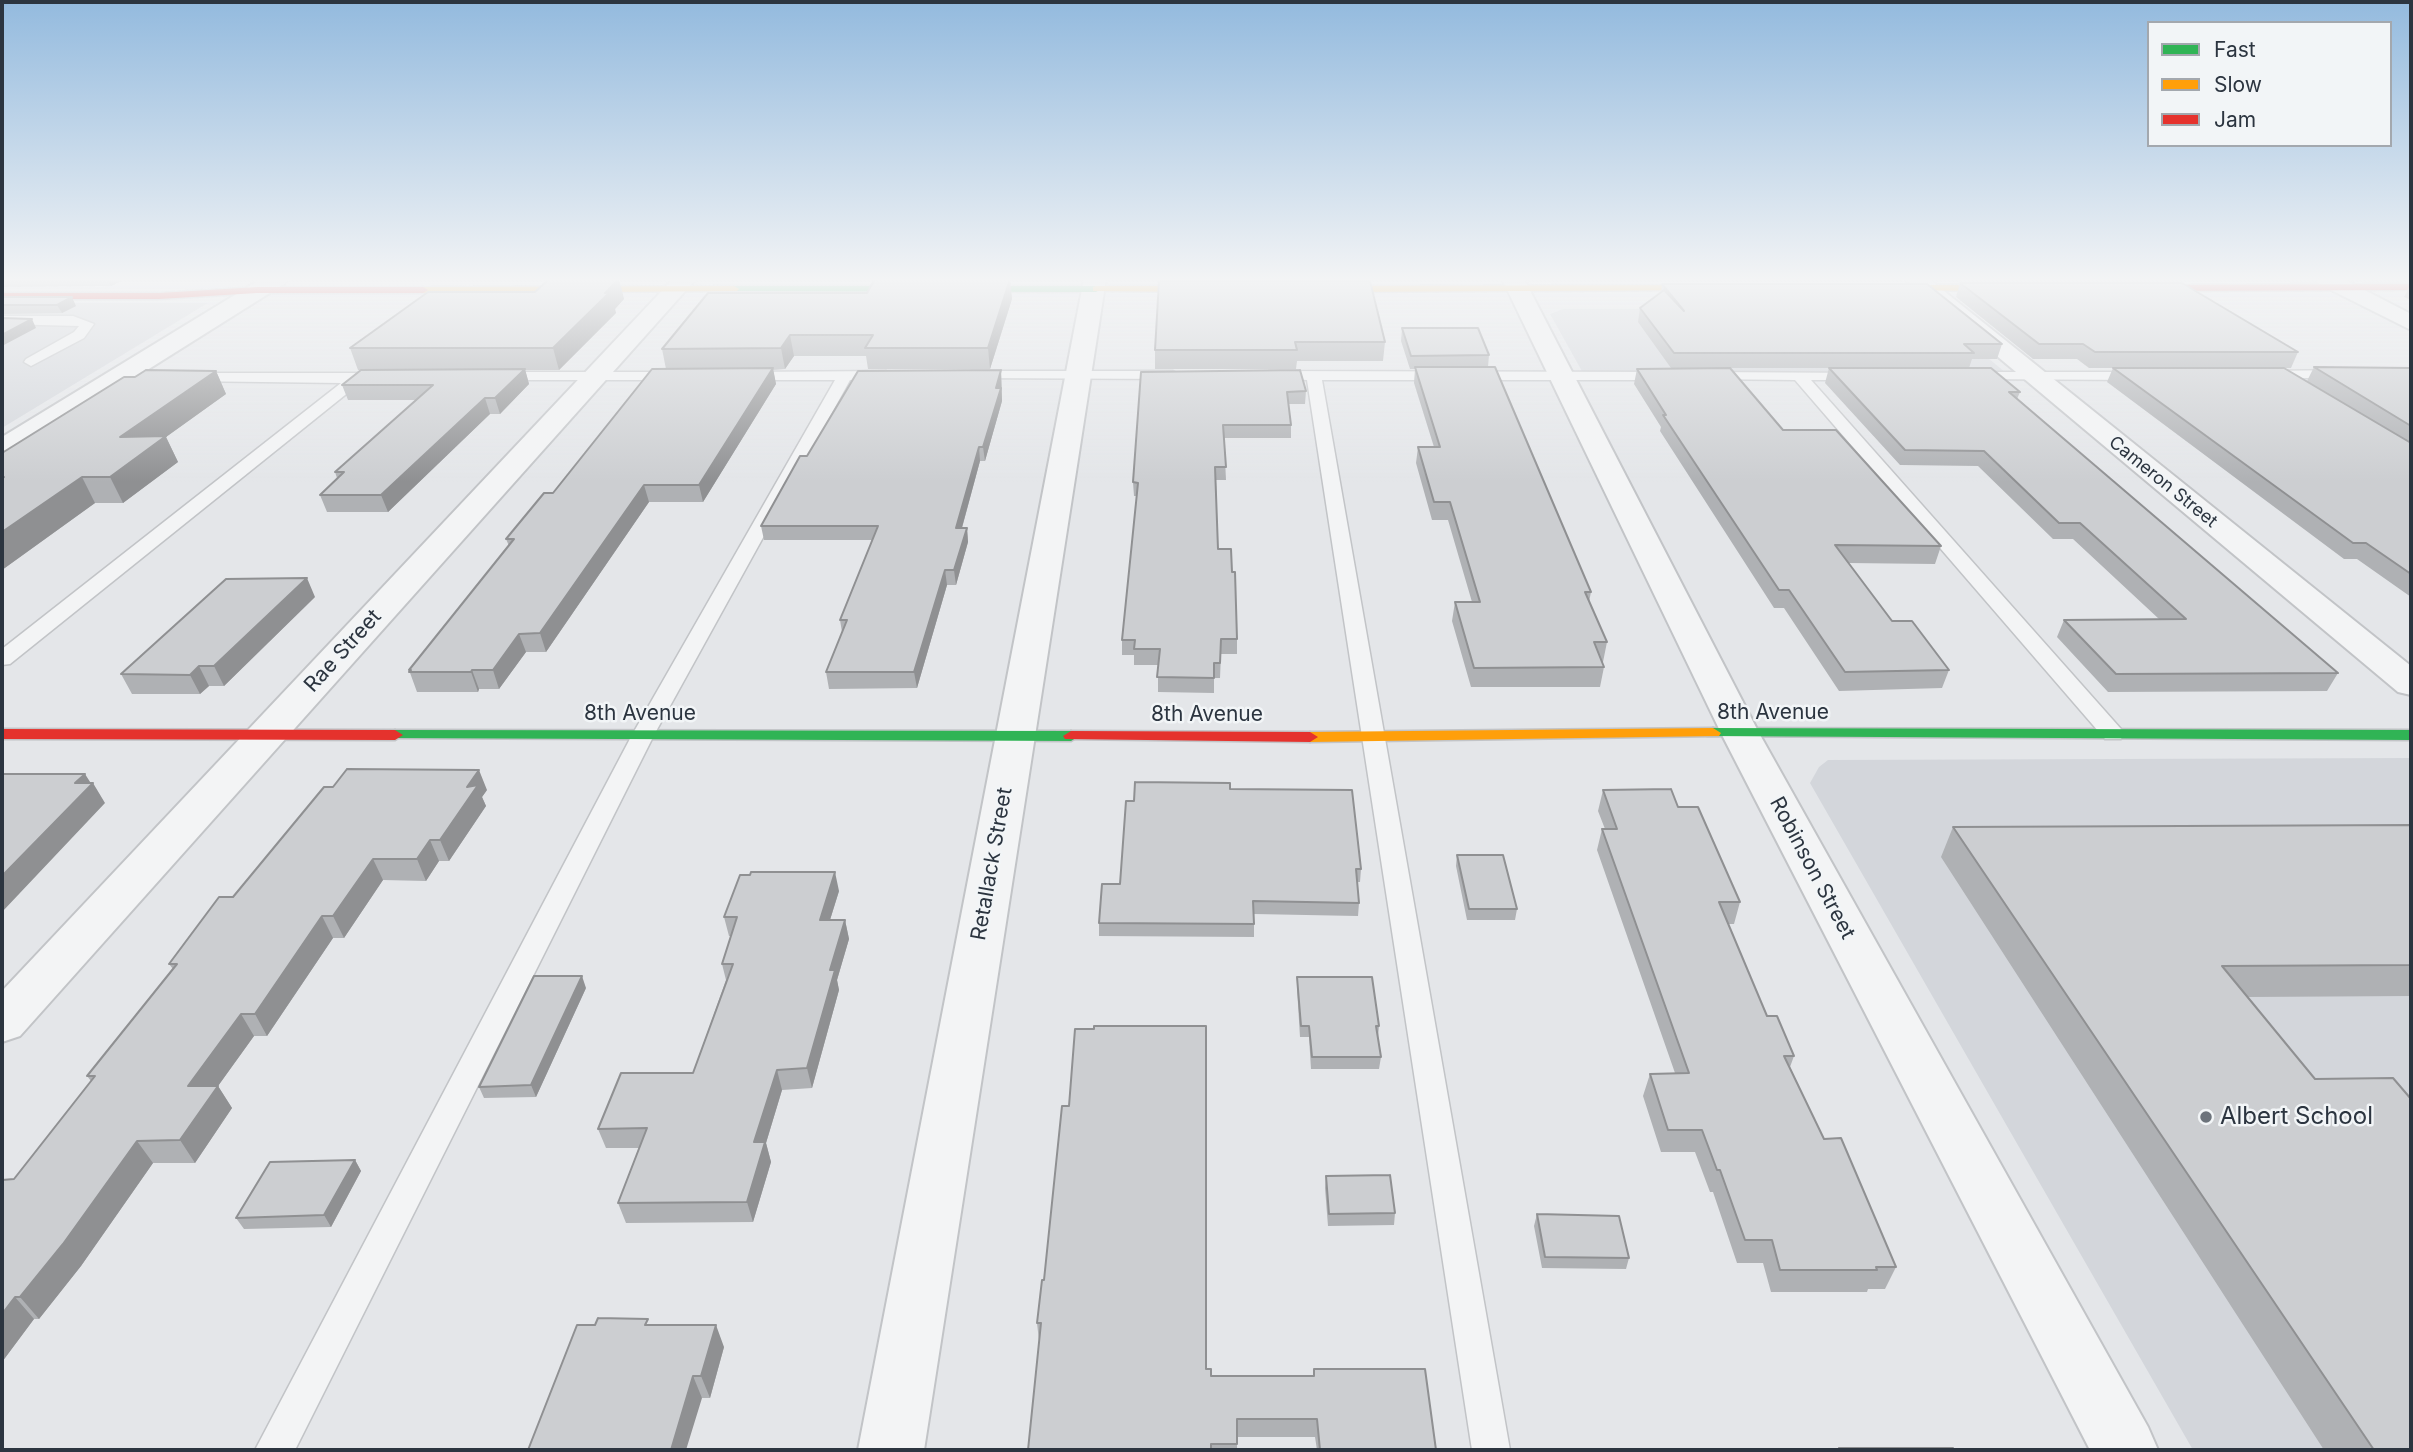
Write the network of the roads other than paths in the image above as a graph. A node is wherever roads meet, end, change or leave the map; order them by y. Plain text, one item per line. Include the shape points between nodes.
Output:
1 (58, 347) edge
2 (166, 347) edge
3 (622, 347) edge
4 (1081, 347) edge
5 (1547, 347) edge
6 (1998, 347) edge
7 (31, 362) dead end
8 (2360, 374) edge
9 (845, 375) junction
10 (900, 375) edge
11 (954, 375) edge
12 (1076, 375) junction
13 (1195, 375) edge
14 (1248, 375) edge
15 (1314, 375) junction
16 (2254, 375) edge
17 (2282, 375) junction
18 (595, 376) junction
19 (692, 376) edge
20 (734, 376) edge
21 (1562, 376) junction
22 (1799, 376) junction
23 (1868, 376) edge
24 (1951, 376) edge
25 (2034, 376) junction
26 (2158, 376) edge
27 (396, 377) edge
28 (475, 377) edge
29 (116, 378) junction
30 (142, 378) edge
31 (169, 378) edge
32 (356, 378) junction
33 (2305, 390) edge
34 (2, 449) edge
35 (2, 659) edge
36 (2411, 684) edge
37 (1740, 733) junction
38 (2, 734) edge
39 (268, 734) junction
40 (2113, 734) junction
41 (643, 735) junction
42 (1015, 735) junction
43 (2411, 736) edge
44 (1374, 737) junction
45 (2, 1023) edge
46 (274, 1450) edge
47 (891, 1450) edge
48 (1491, 1450) edge
49 (2125, 1450) edge

1 - 7 lane
2 - 29 street
3 - 18 street, Rae Street
4 - 12 street, Retallack Street
5 - 21 street, Robinson Street
6 - 25 street, Cameron Street
8 - 17 lane
9 - 10 lane
9 - 20 lane
9 - 41 lane
11 - 12 lane
12 - 13 lane
12 - 42 street, Retallack Street
14 - 15 lane
15 - 21 lane
15 - 44 lane
16 - 17 lane
17 - 33 lane
18 - 19 lane
18 - 28 lane
18 - 39 street, Rae Street
21 - 22 lane
21 - 37 street, Robinson Street
22 - 23 lane
22 - 40 lane
24 - 25 lane
25 - 26 lane
25 - 36 street, Cameron Street
27 - 32 lane
29 - 30 lane
29 - 34 street
31 - 32 lane
32 - 35 lane
37 - 40 main road, 8th Avenue
37 - 44 main road, 8th Avenue
37 - 49 street, Robinson Street
38 - 39 main road, 8th Avenue
39 - 41 main road, 8th Avenue
39 - 45 street, Rae Street
40 - 43 main road, 8th Avenue
41 - 42 main road, 8th Avenue
41 - 46 lane
42 - 44 main road, 8th Avenue
42 - 47 street, Retallack Street
44 - 48 lane

